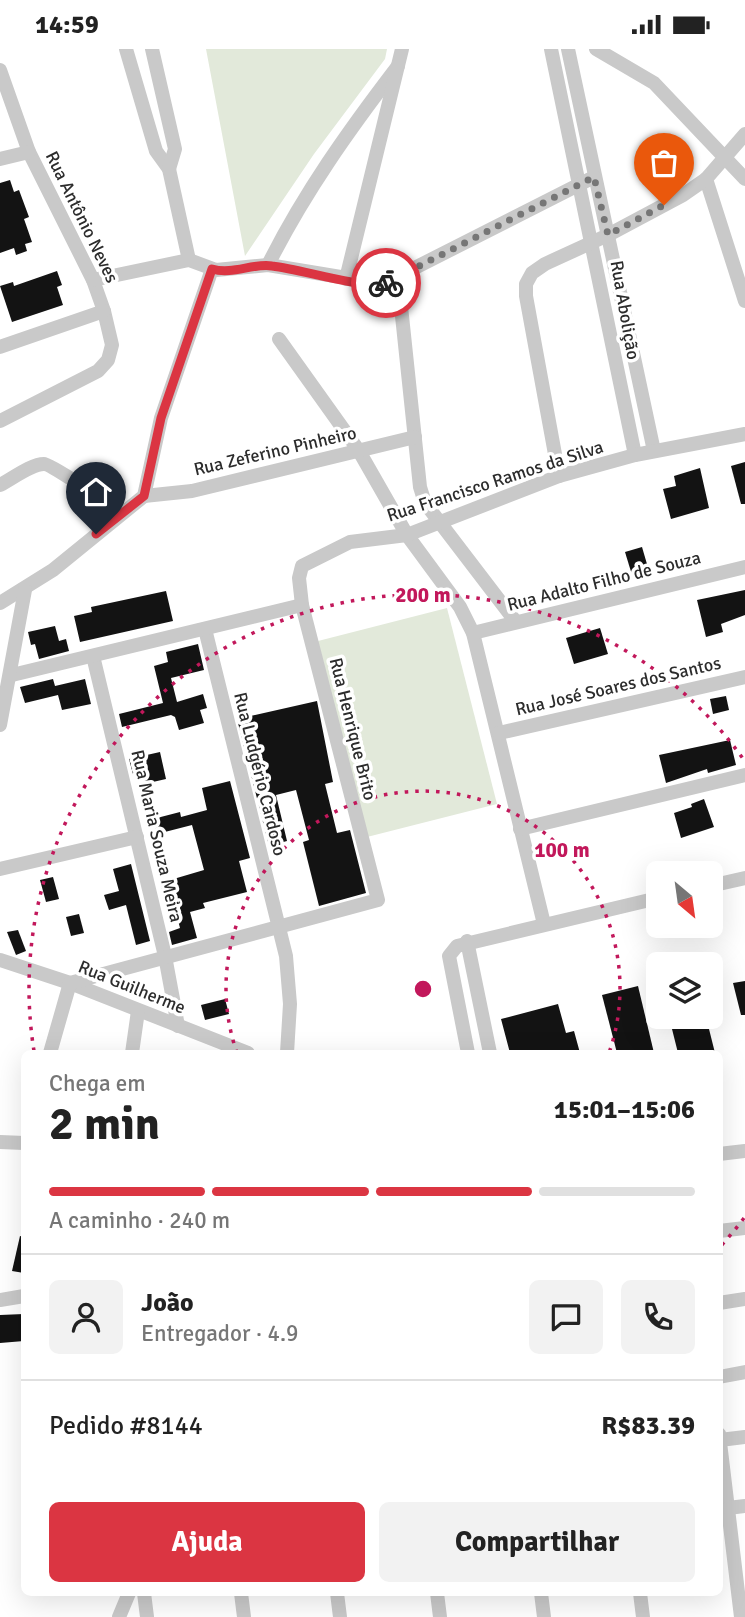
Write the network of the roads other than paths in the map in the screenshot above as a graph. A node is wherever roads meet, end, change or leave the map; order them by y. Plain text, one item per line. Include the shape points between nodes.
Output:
1 (125, 49) edge
2 (152, 49) edge
3 (402, 49) edge
4 (551, 49) edge
5 (568, 49) edge
6 (596, 49) edge
7 (398, 66) junction
8 (0, 70) edge
9 (745, 134) edge
10 (29, 152) junction
11 (723, 157) junction
12 (0, 159) edge
13 (169, 170) junction
14 (594, 177) junction
15 (706, 179) junction
16 (745, 179) edge
17 (579, 183) junction
18 (608, 235) junction
19 (593, 242) junction
20 (189, 260) junction
21 (268, 265) junction
22 (212, 269) junction
23 (398, 278) junction
24 (346, 279) junction
25 (93, 280) junction
26 (745, 301) edge
27 (104, 311) junction
28 (279, 339) dead end
29 (0, 347) edge
30 (0, 421) edge
31 (745, 433) edge
32 (415, 437) junction
33 (359, 451) junction
34 (654, 451) junction
35 (635, 455) junction
36 (559, 476) junction
37 (0, 485) edge
38 (144, 496) junction
39 (122, 513) junction
40 (439, 520) junction
41 (407, 534) junction
42 (302, 566) joint
43 (745, 567) edge
44 (25, 590) junction
45 (0, 603) edge
46 (302, 605) junction
47 (516, 622) junction
48 (205, 629) junction
49 (472, 633) junction
50 (93, 656) junction
51 (12, 675) junction
52 (745, 677) edge
53 (0, 726) edge
54 (499, 733) junction
55 (745, 775) edge
56 (520, 829) junction
57 (137, 837) junction
58 (0, 869) edge
59 (745, 878) edge
60 (723, 883) edge
61 (646, 901) edge
62 (544, 924) junction
63 (278, 927) junction
64 (467, 941) junction
65 (165, 956) junction
66 (0, 960) edge
67 (70, 983) junction
68 (138, 1011) junction
69 (177, 1026) junction
70 (213, 1047) edge
71 (51, 1050) edge
72 (132, 1050) edge
73 (230, 1050) edge
74 (288, 1050) edge
75 (467, 1050) edge
76 (489, 1050) edge
77 (0, 1142) edge
78 (21, 1143) edge
79 (745, 1151) edge
80 (723, 1154) edge
81 (745, 1228) edge
82 (723, 1231) edge
83 (21, 1296) edge
84 (745, 1299) edge
85 (0, 1300) edge
86 (723, 1302) edge
87 (745, 1372) edge
88 (723, 1376) edge
89 (745, 1437) edge
90 (723, 1440) edge
91 (723, 1466) edge
92 (745, 1506) edge
93 (728, 1508) junction
94 (741, 1579) edge
95 (128, 1596) edge
96 (144, 1596) edge
97 (240, 1596) edge
98 (337, 1596) edge
99 (437, 1596) edge
100 (541, 1596) edge
101 (640, 1596) edge
102 (119, 1617) edge
103 (147, 1617) edge
104 (244, 1617) edge
105 (340, 1617) edge
106 (440, 1617) edge
107 (544, 1617) edge
108 (643, 1617) edge
109 (741, 1617) edge

1 - 13 street via 156,151
2 - 13 street via 174,149
3 - 7 street
4 - 17 street, Rua Abolição
5 - 14 street, Rua Abolição
6 - 11 street via 654,83
7 - 21 street via 331,154
7 - 24 street
8 - 10 street, Rua Antônio Neves
9 - 11 street
10 - 12 street
10 - 25 street, Rua Antônio Neves
11 - 15 street
11 - 16 street
13 - 20 street
14 - 17 street
14 - 18 street, Rua Abolição
15 - 18 street
15 - 26 street
17 - 19 street, Rua Abolição
17 - 23 street
18 - 19 street
18 - 34 street, Rua Abolição
19 - 35 street, Rua Abolição
19 - 36 street via 532,273 526,284
20 - 22 street
20 - 25 street
21 - 22 street
21 - 24 street
22 - 38 street via 161,418
23 - 24 street via 383,284
23 - 32 street
25 - 27 street, Rua Antônio Neves
27 - 29 street
27 - 30 street, Rua Antônio Neves via 112,345 107,360 91,375
28 - 33 street
31 - 34 street, Rua Francisco Ramos da Silva
32 - 33 street, Rua Zeferino Pinheiro
32 - 40 street via 420,487 425,503
33 - 38 street, Rua Zeferino Pinheiro via 192,491
33 - 41 street
34 - 35 street, Rua Francisco Ramos da Silva
35 - 36 street, Rua Francisco Ramos da Silva
36 - 40 street, Rua Francisco Ramos da Silva
37 - 39 street via 42,464 54,465
38 - 39 street
39 - 44 street
40 - 41 street, Rua Francisco Ramos da Silva
40 - 47 street
41 - 42 street, Rua Francisco Ramos da Silva via 350,543
41 - 49 street via 460,607
42 - 46 street, Rua Henrique Brito
43 - 47 street, Rua Adalto Filho de Souza
44 - 45 street
44 - 51 street
46 - 48 street
46 - 63 street, Rua Henrique Brito via 378,900
47 - 49 street, Rua Adalto Filho de Souza
48 - 50 street
48 - 63 street, Rua Ludgério Cardoso
49 - 54 street
50 - 51 street
50 - 57 street, Rua Maria Souza Meira
51 - 53 street
52 - 54 street, Rua José Soares dos Santos
54 - 56 street
55 - 56 street
56 - 62 street
57 - 58 street
57 - 65 street, Rua Maria Souza Meira
59 - 60 street
61 - 62 street
62 - 64 street
63 - 65 street
63 - 74 street, Rua Ludgério Cardoso via 290,1004
64 - 75 street via 449,956
64 - 76 street
65 - 67 street
65 - 69 street, Rua Maria Souza Meira
66 - 67 street, Rua Guilherme
67 - 68 street, Rua Guilherme
67 - 71 street
68 - 69 street, Rua Guilherme
68 - 72 street
69 - 70 street, Rua Guilherme
70 - 73 street, Rua Guilherme
77 - 78 street
79 - 80 street
81 - 82 street
83 - 85 street
84 - 86 street
87 - 88 street
89 - 90 street
91 - 93 street
92 - 93 street
93 - 94 street
94 - 109 street
95 - 102 street
96 - 103 street
97 - 104 street
98 - 105 street
99 - 106 street
100 - 107 street
101 - 108 street

